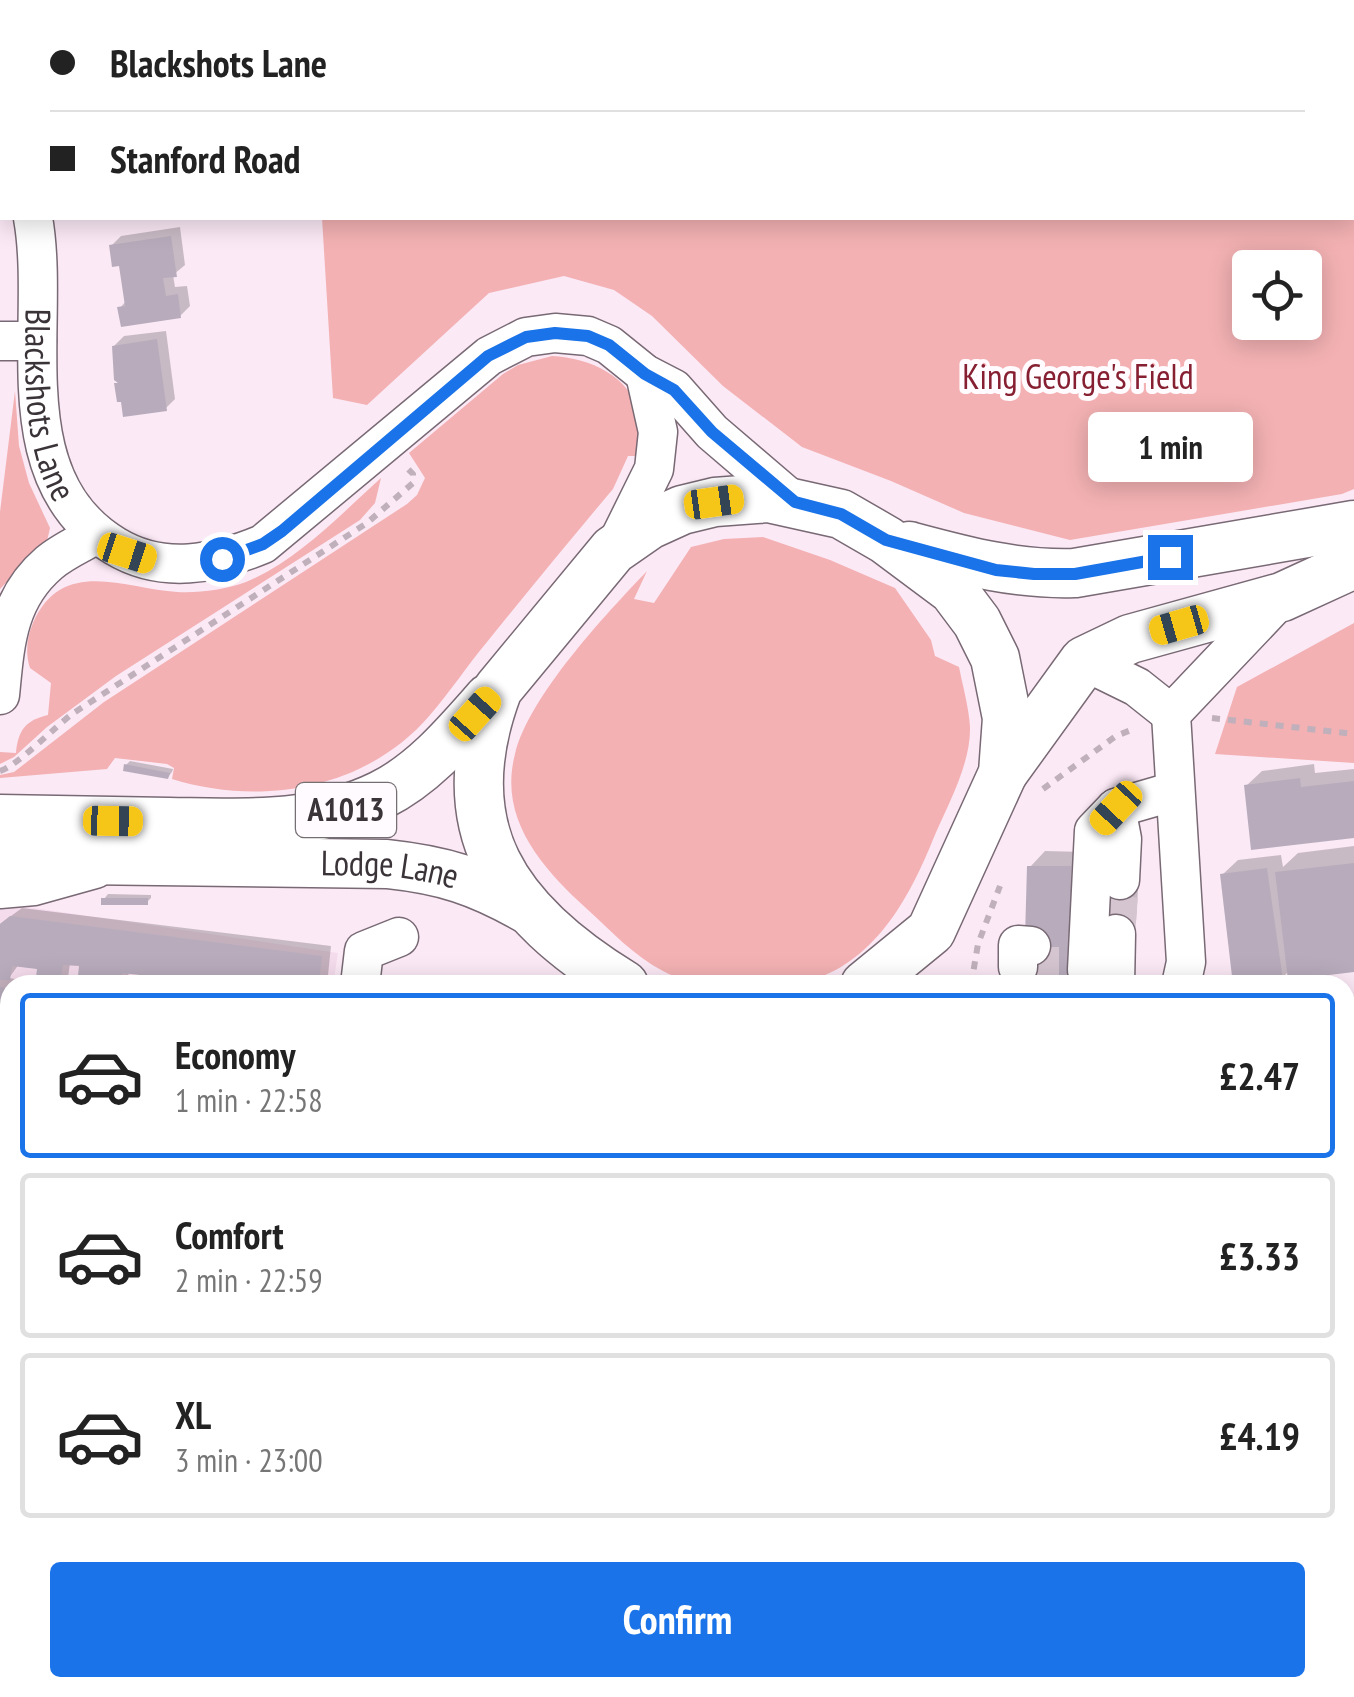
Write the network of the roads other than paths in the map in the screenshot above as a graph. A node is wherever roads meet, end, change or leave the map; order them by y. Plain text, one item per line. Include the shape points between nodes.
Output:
1 (33, 220) edge
2 (18, 341) edge
3 (645, 374) junction
4 (795, 502) junction
5 (1354, 525) edge
6 (98, 534) junction
7 (886, 540) junction
8 (613, 550) junction
9 (1354, 564) edge
10 (1282, 597) junction
11 (4, 624) edge
12 (1084, 661) junction
13 (498, 689) junction
14 (0, 695) edge
15 (1170, 714) junction
16 (1018, 784) junction
17 (1175, 791) junction
18 (1116, 808) junction
19 (0, 819) edge
20 (0, 859) edge
21 (131, 860) junction
22 (1120, 880) tunnel mouth
23 (0, 889) edge
24 (530, 910) junction
25 (931, 931) junction
26 (398, 936) dead end
27 (1074, 957) tunnel mouth
28 (361, 975) edge
29 (601, 975) edge
30 (877, 975) edge
31 (928, 975) edge
32 (1183, 975) edge

1 - 2 street, Blackshots Lane
2 - 6 street, Blackshots Lane via 50,464 72,505
3 - 4 street, Blackshots Lane via 674,390 712,432
3 - 6 street, Blackshots Lane via 588,336 526,337 488,356 263,544 222,559 179,564 127,553
3 - 8 street via 658,432 654,469
4 - 7 main road, A1013 via 841,514
4 - 8 main road, A1013 via 742,498 682,510
5 - 7 main road, A1013 via 1075,574 996,570
6 - 11 street via 50,563
7 - 16 main road, A1013 via 953,590 987,640 1003,688
8 - 13 main road, A1013
9 - 10 main road, A1013
10 - 12 main road, A1013 via 1130,639
10 - 15 street
11 - 14 street
12 - 15 street via 1137,687
12 - 16 main road, A1013
13 - 19 main road, Lodge Lane / A1013 via 424,765 384,794 337,813 258,824
13 - 24 main road, A1013 via 481,746 478,808 489,851
15 - 17 street
16 - 25 main road, A1013
17 - 18 street
17 - 32 street
18 - 22 street
18 - 27 street via 1094,831
20 - 21 main road, Lodge Lane / A1013
21 - 23 street
21 - 24 main road, Lodge Lane / A1013 via 409,867 484,885
24 - 29 main road, A1013
25 - 30 main road, A1013
25 - 31 main road
26 - 28 street via 364,950

